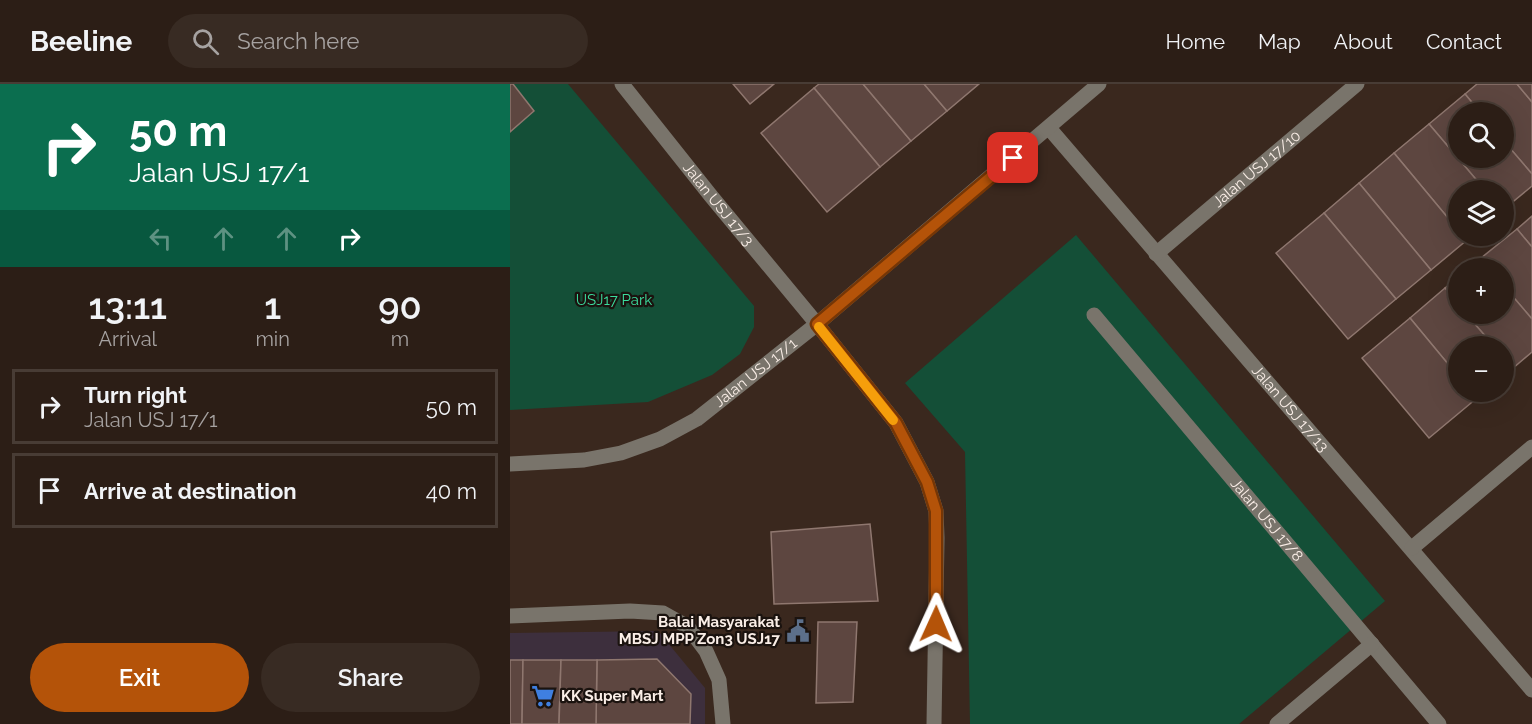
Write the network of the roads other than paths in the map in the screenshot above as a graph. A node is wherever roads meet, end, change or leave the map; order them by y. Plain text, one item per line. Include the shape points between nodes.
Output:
1 (622, 84) edge
2 (1099, 84) edge
3 (1357, 84) edge
4 (1049, 128) junction
5 (1156, 254) junction
6 (1094, 315) dead end
7 (817, 324) junction
8 (1532, 447) edge
9 (510, 464) edge
10 (1412, 548) junction
11 (510, 616) edge
12 (1372, 644) junction
13 (1532, 690) edge
14 (723, 724) edge
15 (934, 724) edge
16 (1277, 724) edge
17 (1439, 724) edge

1 - 7 street, Jalan USJ 17/3
2 - 4 street, Jalan USJ 17/1
3 - 5 street, Jalan USJ 17/10
4 - 5 street, Jalan USJ 17/13
4 - 7 street, Jalan USJ 17/1
5 - 10 street, Jalan USJ 17/13
6 - 12 street, Jalan USJ 17/8
7 - 9 street, Jalan USJ 17/1 via 697,419 660,439 621,453 584,460
7 - 15 street, Jalan USJ 17/3 via 896,423 927,482 936,511
8 - 10 street
10 - 13 street, Jalan USJ 17/13
11 - 14 street via 663,613 688,627 706,651 719,681
12 - 16 street
12 - 17 street, Jalan USJ 17/8

